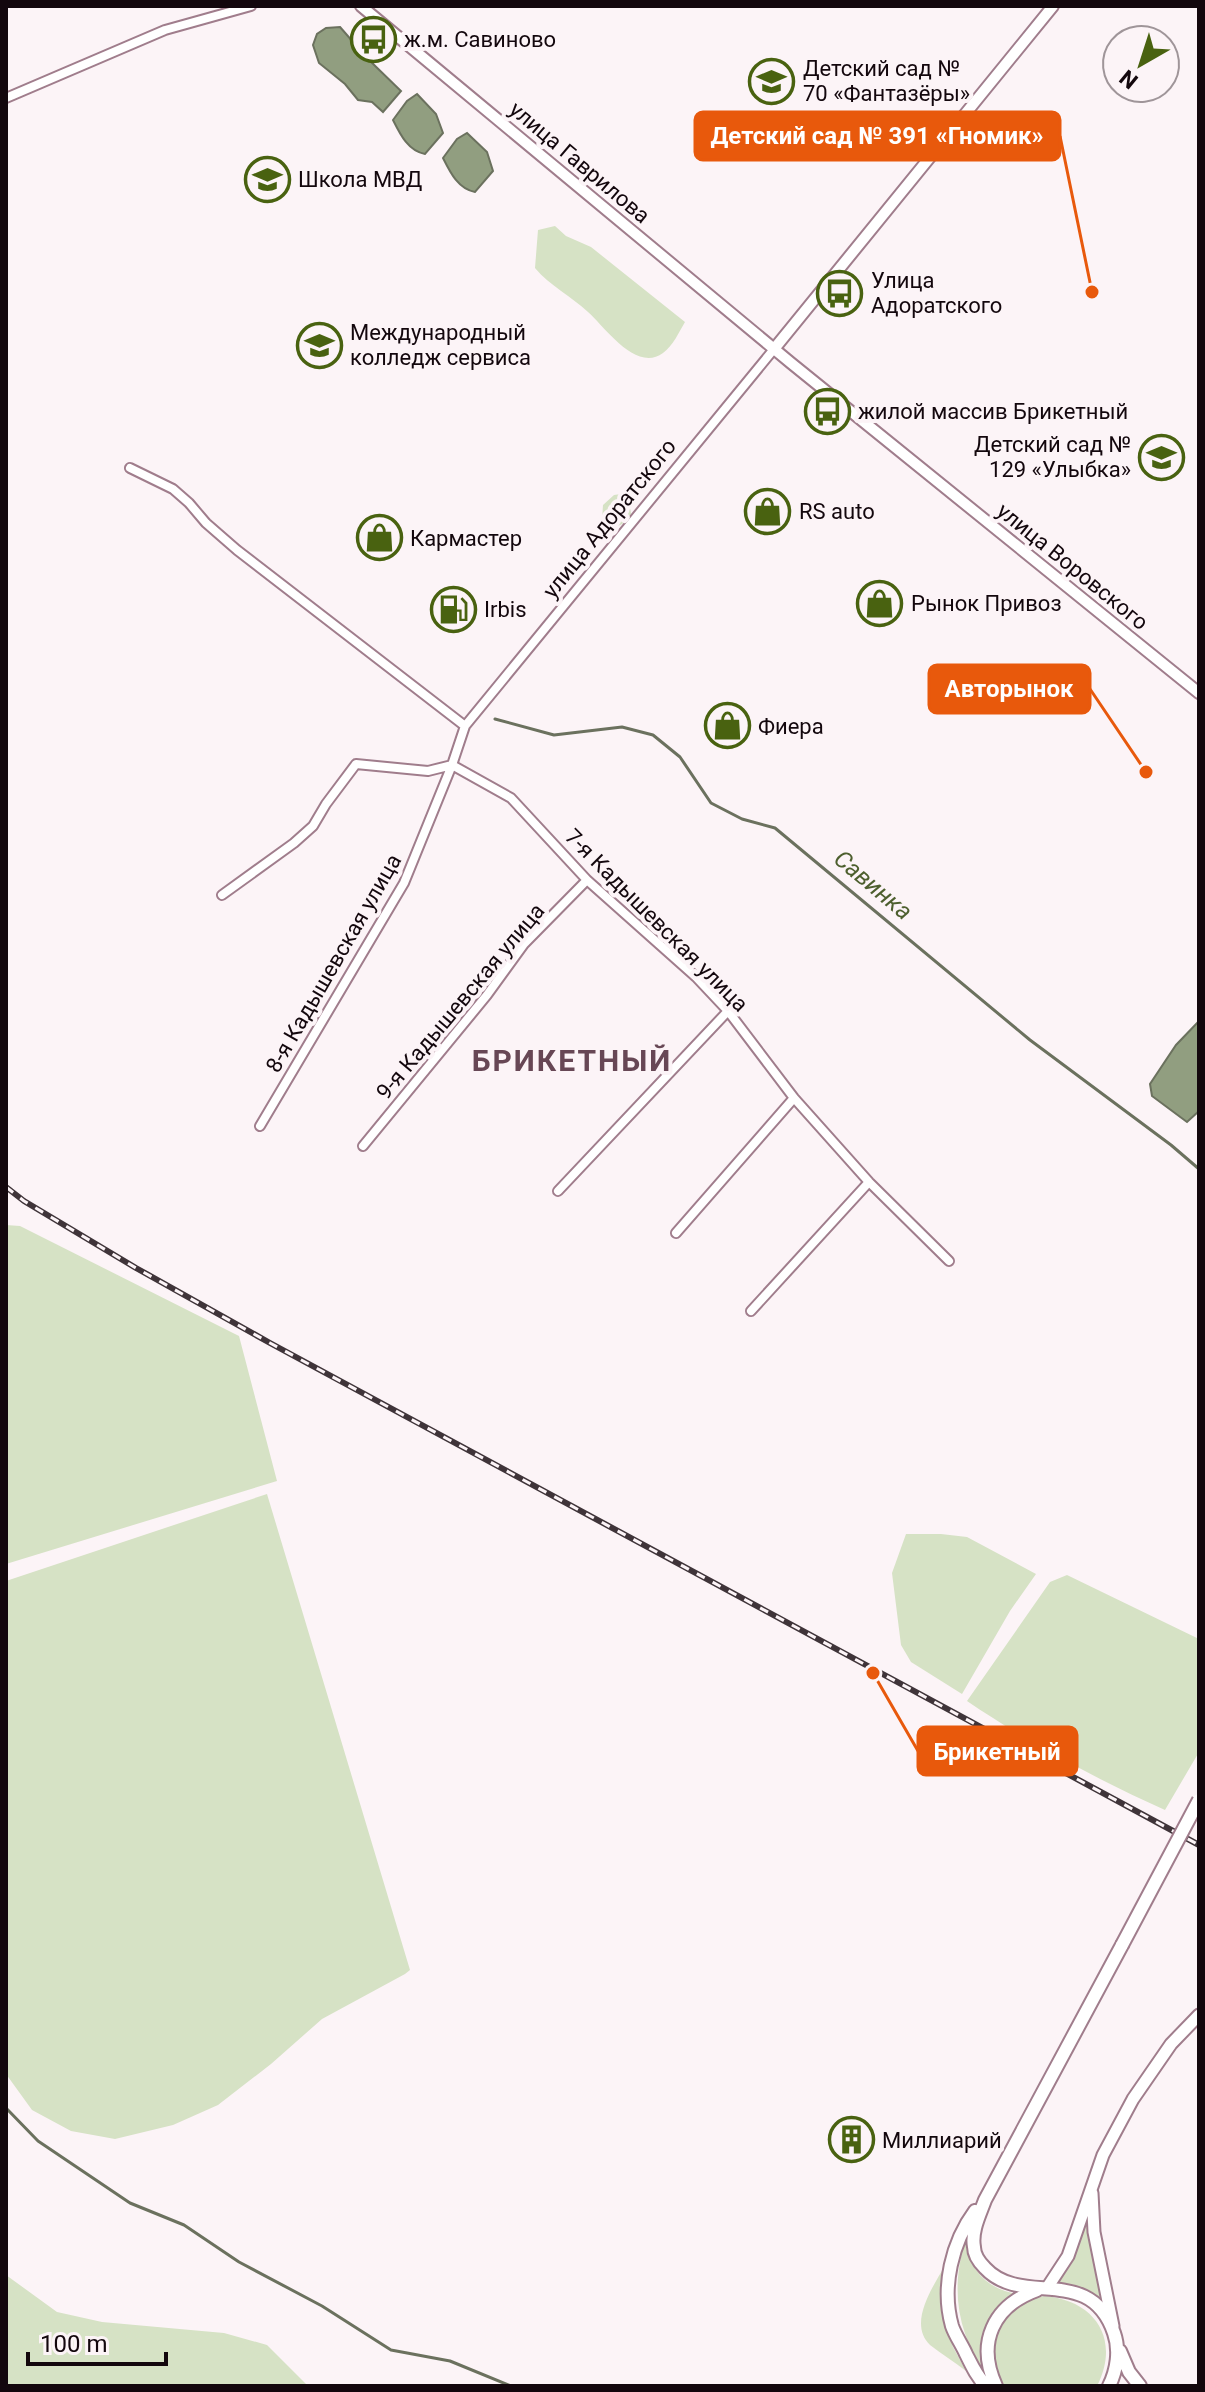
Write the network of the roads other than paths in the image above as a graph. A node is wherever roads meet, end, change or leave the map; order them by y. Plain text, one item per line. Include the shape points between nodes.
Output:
1 (251, 6) edge
2 (361, 6) edge
3 (1053, 6) edge
4 (6, 98) edge
5 (774, 349) junction
6 (130, 468) dead end
7 (1199, 693) edge
8 (465, 726) junction
9 (452, 765) junction
10 (587, 880) junction
11 (222, 895) dead end
12 (728, 1011) junction
13 (794, 1098) junction
14 (260, 1126) dead end
15 (363, 1146) dead end
16 (869, 1182) junction
17 (558, 1191) dead end
18 (676, 1233) dead end
19 (949, 1261) dead end
20 (751, 1311) dead end
21 (1199, 1800) edge
22 (1199, 2015) edge
23 (1091, 2185) junction
24 (985, 2200) junction
25 (1043, 2288) junction
26 (1115, 2335) junction
27 (986, 2386) edge
28 (996, 2386) edge
29 (1109, 2386) edge
30 (1140, 2386) edge

1 - 4 street via 165,30
2 - 5 street, улица Гаврилова
3 - 5 street, улица Адоратского
5 - 7 street, улица Воровского
5 - 8 street, улица Адоратского
6 - 8 street via 173,489 237,550
8 - 9 street, 8-я Кадышевская улица
9 - 10 street, 7-я Кадышевская улица via 511,798
9 - 11 street via 428,771 356,764 313,826
9 - 14 street, 8-я Кадышевская улица via 404,883
10 - 12 street, 7-я Кадышевская улица
10 - 15 street, 9-я Кадышевская улица via 524,944
12 - 13 street, 7-я Кадышевская улица
12 - 17 street
13 - 16 street, 7-я Кадышевская улица
13 - 18 street
16 - 19 street, 7-я Кадышевская улица
16 - 20 street
21 - 24 main road, bridge
22 - 23 main road via 1171,2044 1133,2099
23 - 25 main road via 1068,2256
23 - 26 main road via 1094,2232
24 - 25 main road via 973,2248 980,2262 1000,2280
24 - 27 main road via 953,2253 949,2296 952,2326
25 - 26 main road via 1087,2298 1107,2317
25 - 28 main road via 1020,2296 993,2325 987,2345
26 - 29 main road via 1117,2362
26 - 30 main road

